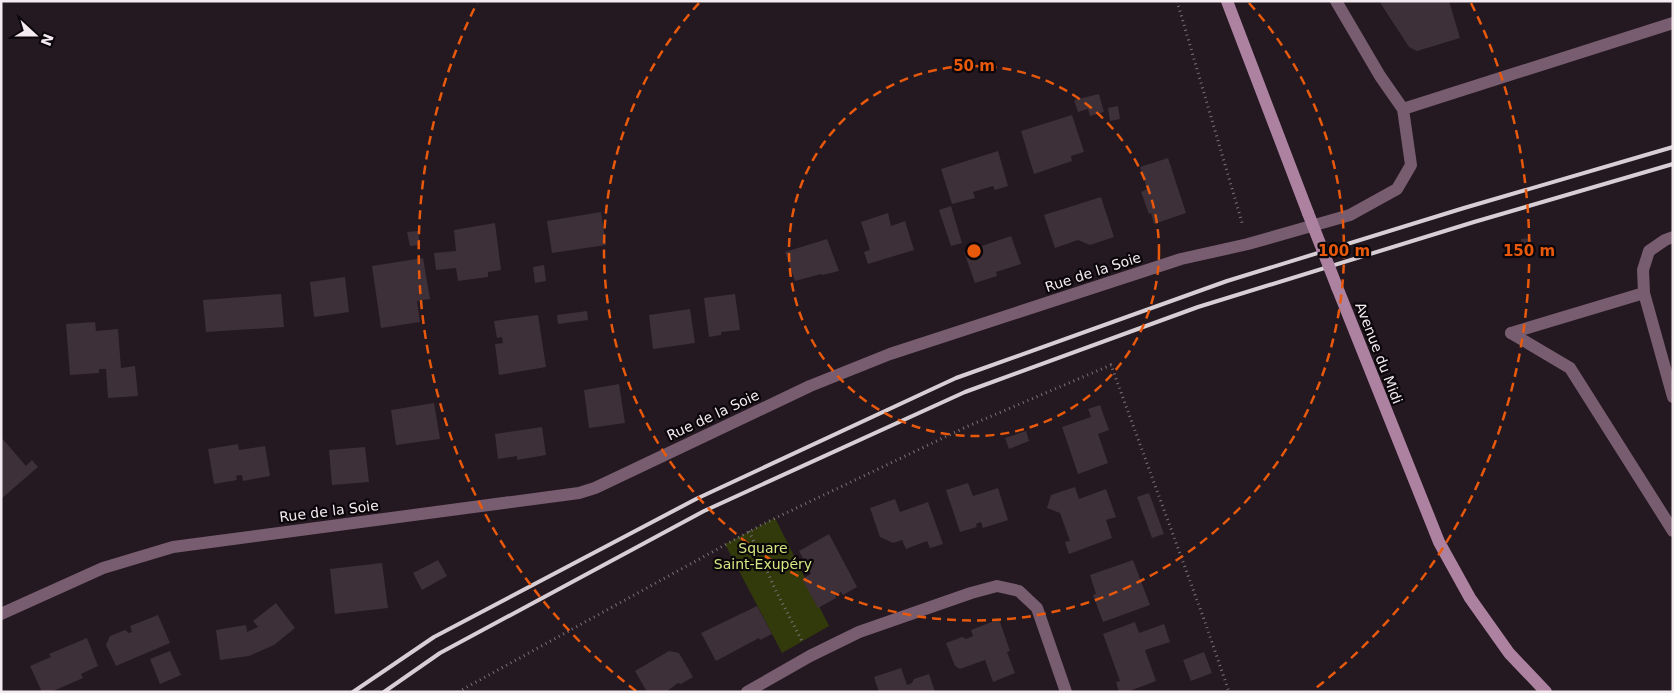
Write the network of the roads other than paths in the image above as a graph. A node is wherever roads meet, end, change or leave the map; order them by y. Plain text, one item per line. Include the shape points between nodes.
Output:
1 (1227, 1) edge
2 (1336, 1) edge
3 (1673, 23) edge
4 (1403, 109) junction
5 (1673, 237) edge
6 (1644, 293) junction
7 (1673, 396) edge
8 (1673, 531) edge
9 (1, 614) edge
10 (747, 692) edge
11 (1066, 692) edge
12 (1546, 692) edge

1 - 12 main road, Avenue du Midi, bridge via 1439,542 1470,598 1509,653
2 - 4 street
3 - 4 street
4 - 9 street, Rue de la Soie via 1411,165 1397,190 1350,215 1181,259 890,354 810,386 595,488 579,493 173,547 103,568
5 - 6 street via 1649,251 1643,270
6 - 7 street
6 - 8 street via 1511,333 1570,368
10 - 11 street via 859,632 998,586 1019,590 1037,608

